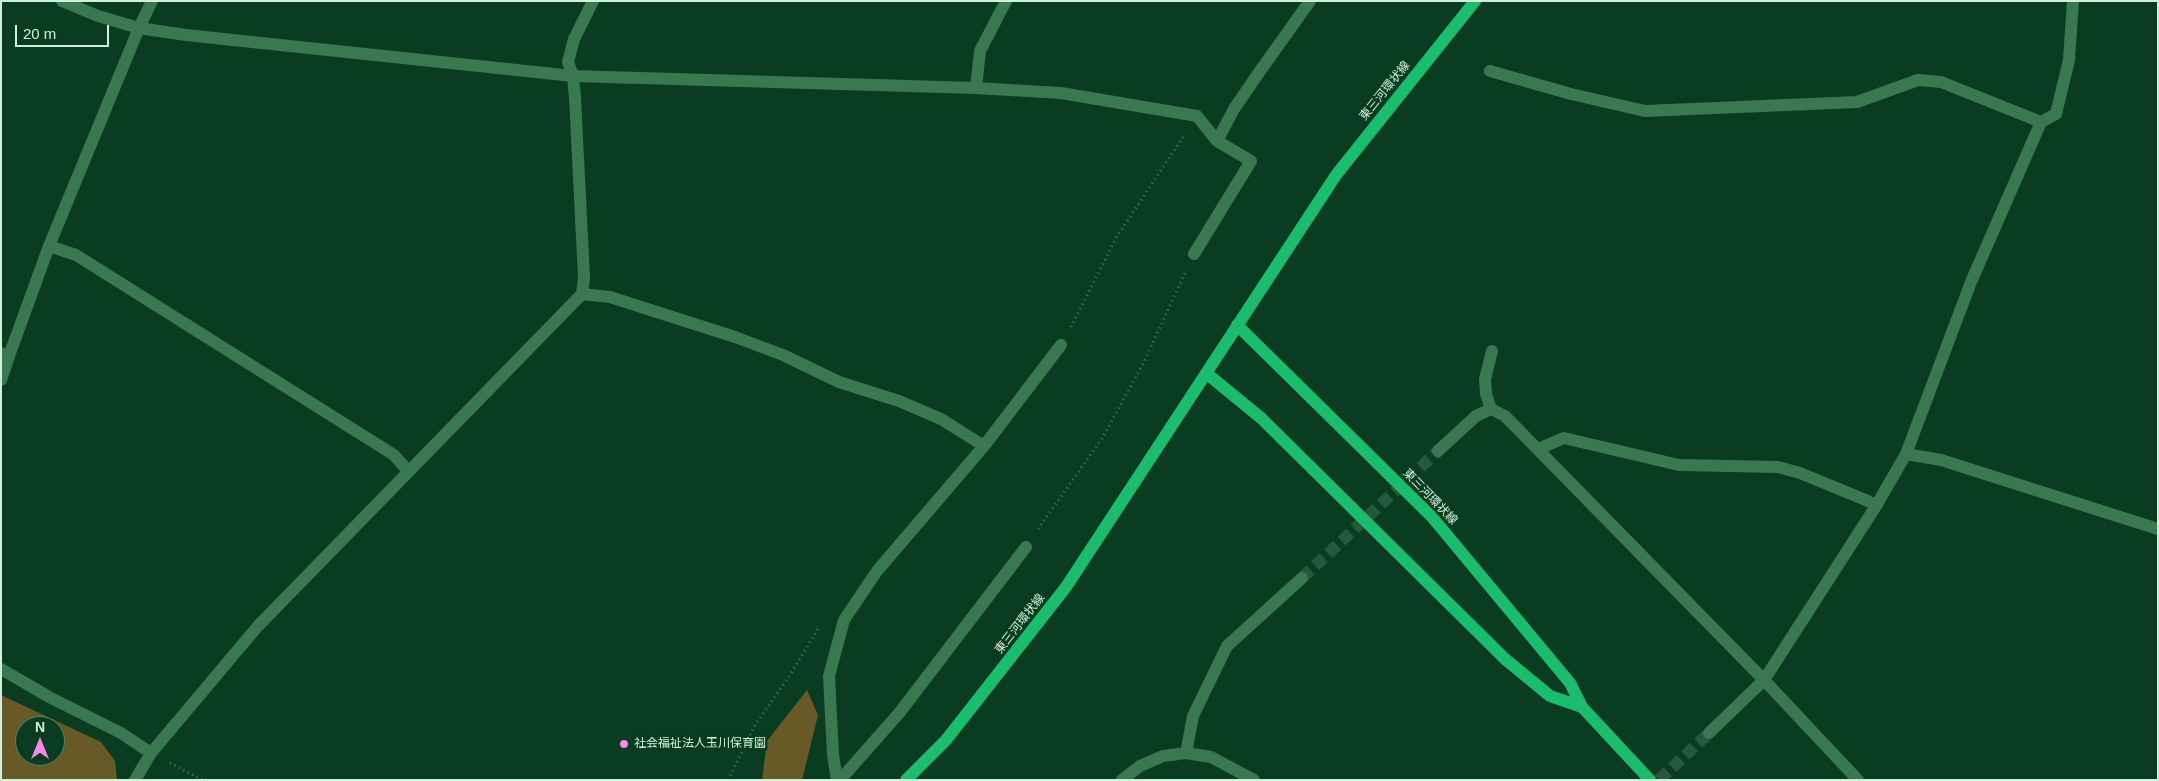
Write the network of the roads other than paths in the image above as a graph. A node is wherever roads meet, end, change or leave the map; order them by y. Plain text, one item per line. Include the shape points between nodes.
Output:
1 (62, 1) edge
2 (152, 1) edge
3 (592, 1) edge
4 (1006, 1) edge
5 (1310, 1) edge
6 (1475, 1) edge
7 (2073, 1) edge
8 (139, 28) junction
9 (1490, 71) dead end
10 (573, 76) junction
11 (976, 88) junction
12 (2041, 122) junction
13 (1217, 140) junction
14 (49, 246) junction
15 (1194, 254) road end
16 (582, 294) junction
17 (1237, 325) junction
18 (1061, 345) road end
19 (1492, 351) dead end
20 (5, 355) edge
21 (1206, 373) junction
22 (1, 380) edge
23 (1491, 409) junction
24 (984, 446) junction
25 (1538, 449) junction
26 (1438, 451) tunnel mouth
27 (1906, 454) junction
28 (408, 471) junction
29 (1876, 506) junction
30 (2158, 529) edge
31 (1026, 547) road end
32 (1302, 578) tunnel mouth
33 (1, 669) edge
34 (1764, 680) junction
35 (1582, 707) junction
36 (1708, 733) tunnel mouth
37 (151, 753) junction
38 (1186, 753) junction
39 (135, 780) edge
40 (838, 780) edge
41 (906, 780) edge
42 (1122, 780) edge
43 (1254, 780) edge
44 (1650, 780) edge
45 (1858, 780) edge

1 - 8 street
2 - 8 street
3 - 10 street via 568,62
4 - 11 street via 980,51
5 - 13 street via 1260,71
6 - 17 main road, 東三河環状線 via 1336,175
7 - 12 street via 2069,60 2056,114
8 - 10 street
8 - 14 street
9 - 12 street via 1645,111 1857,102 1918,80 1941,82
10 - 11 street
10 - 16 street via 584,277
11 - 13 street via 1061,93 1192,114
12 - 27 street via 1970,282
13 - 15 street via 1251,161
14 - 20 street
14 - 28 street via 76,255 394,454
16 - 24 street via 610,297 783,355 838,382 899,401 942,419
16 - 28 street
17 - 21 main road, 東三河環状線
17 - 35 main road, 東三河環状線 via 1432,517 1570,683
18 - 24 street
19 - 23 street via 1485,379
20 - 22 street
21 - 35 main road, 東三河環状線 via 1261,418 1505,659 1550,696
21 - 41 main road, 東三河環状線 via 1066,587 946,740
23 - 25 street via 1505,416
23 - 26 street via 1476,416
24 - 40 street via 877,571 844,620 829,676 832,755
25 - 29 street via 1564,438 1679,465 1778,467 1800,473
25 - 34 street
27 - 29 street
27 - 30 street via 1940,460
28 - 37 street via 258,626
29 - 34 street
31 - 40 street via 900,712
32 - 38 street via 1227,646 1193,716
33 - 37 street via 121,733
34 - 36 street
34 - 45 street
35 - 44 main road, 東三河環状線
37 - 39 street
38 - 42 street via 1163,756 1140,766
38 - 43 street via 1211,757

